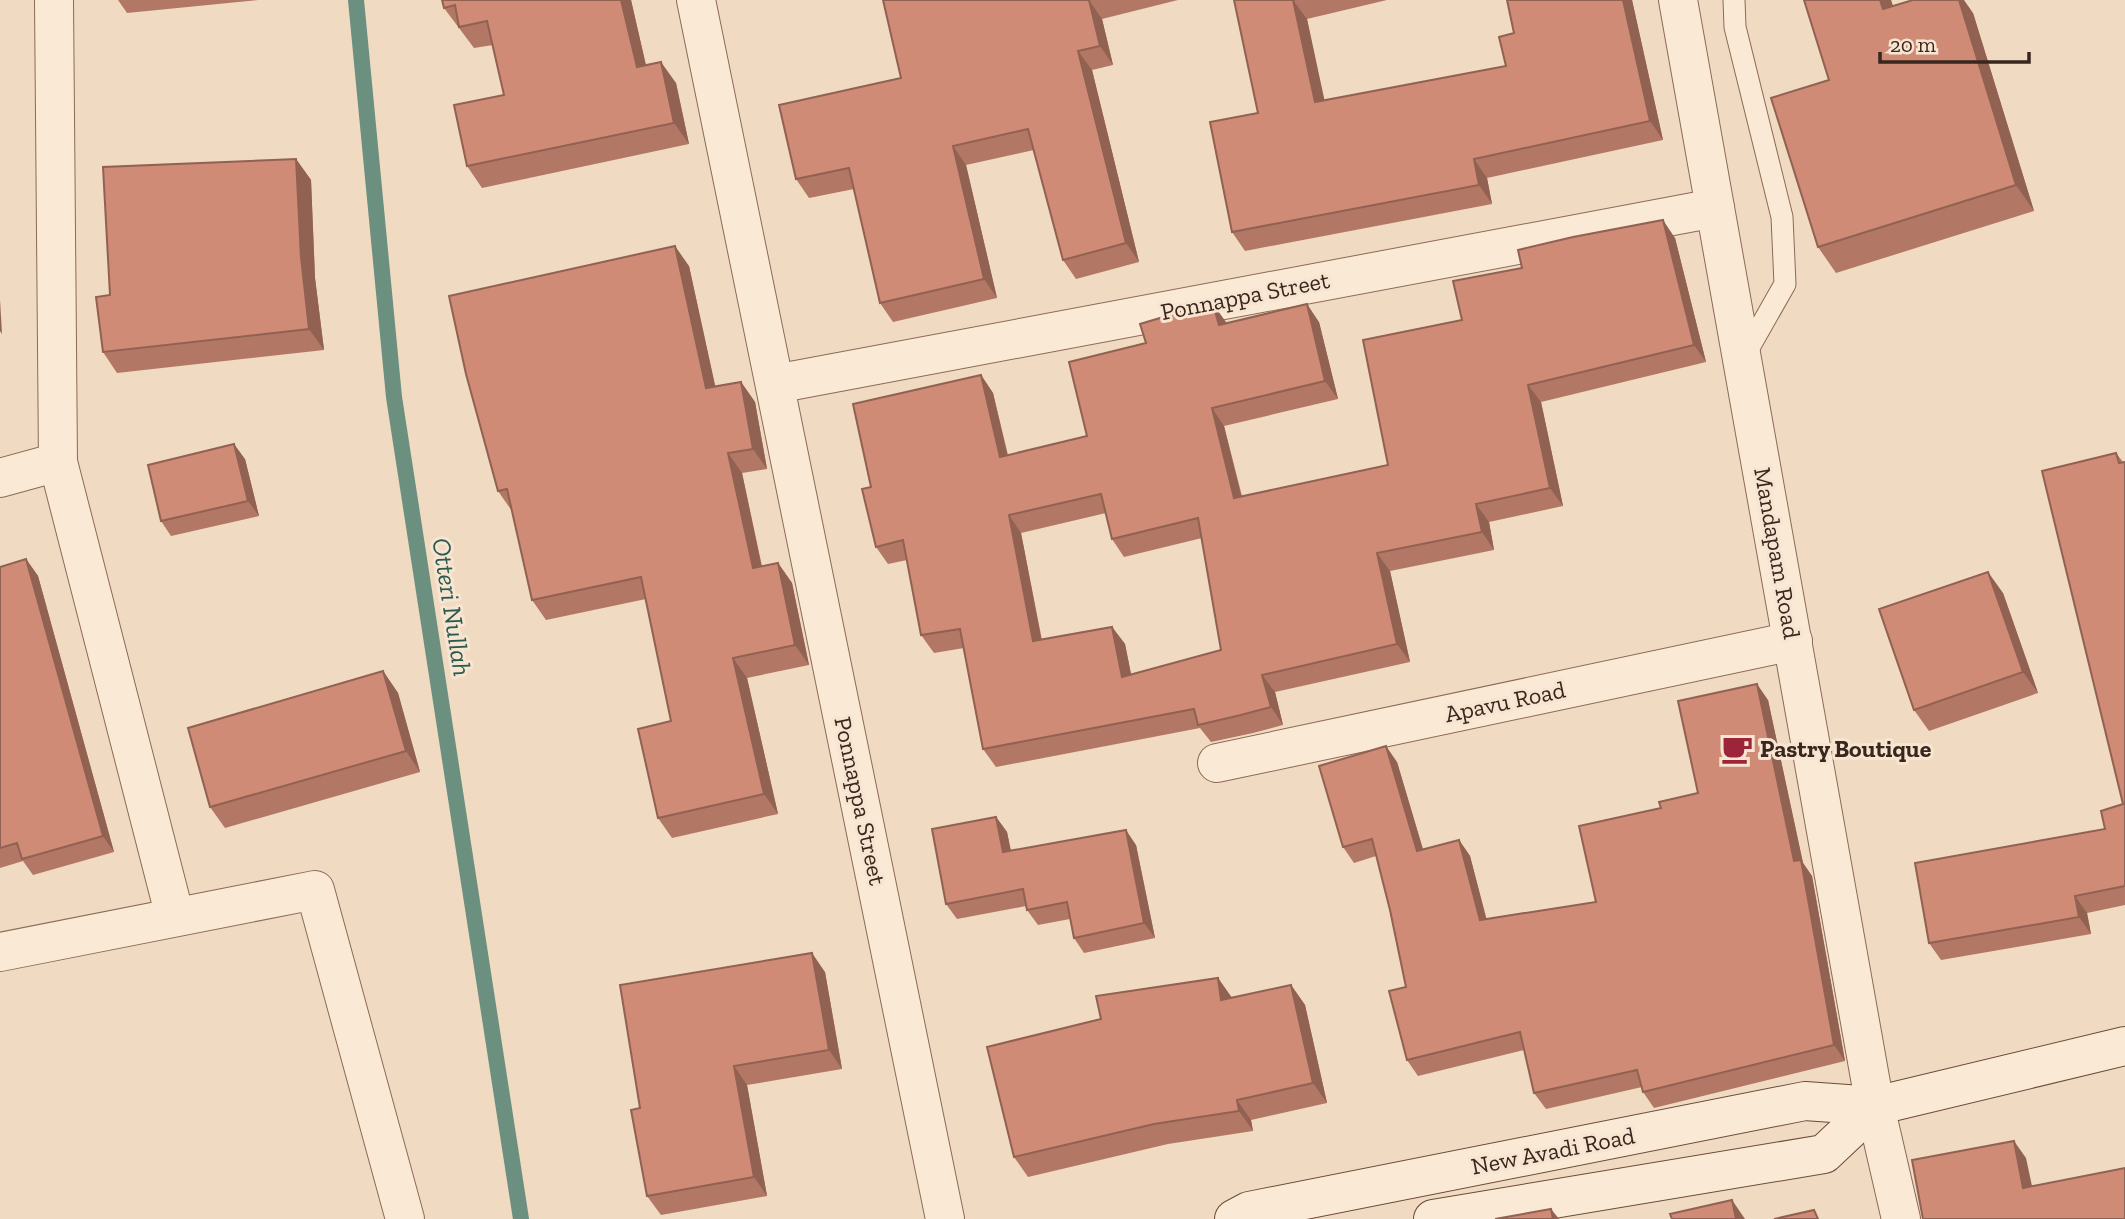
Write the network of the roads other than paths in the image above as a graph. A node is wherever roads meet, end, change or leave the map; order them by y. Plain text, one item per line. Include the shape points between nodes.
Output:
1 (54, 0) edge
2 (696, 0) edge
3 (1678, 0) edge
4 (1734, 0) edge
5 (1715, 208) junction
6 (1742, 359) junction
7 (775, 384) junction
8 (58, 462) junction
9 (0, 478) edge
10 (1793, 640) junction
11 (1217, 763) dead end
12 (175, 917) junction
13 (0, 952) edge
14 (2125, 1046) edge
15 (1875, 1106) junction
16 (405, 1219) edge
17 (945, 1219) edge
18 (1234, 1219) edge
19 (1433, 1219) edge
20 (1901, 1219) edge

1 - 8 street
2 - 7 street, Ponnappa Street
3 - 5 street, Mandapam Road
4 - 6 lane via 1735,27 1782,217 1785,284
5 - 6 street, Mandapam Road
5 - 7 street, Ponnappa Street
6 - 10 street, Mandapam Road
7 - 17 street, Ponnappa Street
8 - 9 street
8 - 12 street
10 - 11 street, Apavu Road
10 - 15 street, Mandapam Road
12 - 13 street
12 - 16 street via 315,890
14 - 15 street, New Avadi Road
15 - 18 street, New Avadi Road via 1805,1101 1248,1210
15 - 19 street, New Avadi Road via 1824,1154
15 - 20 street, Mandapam Road

